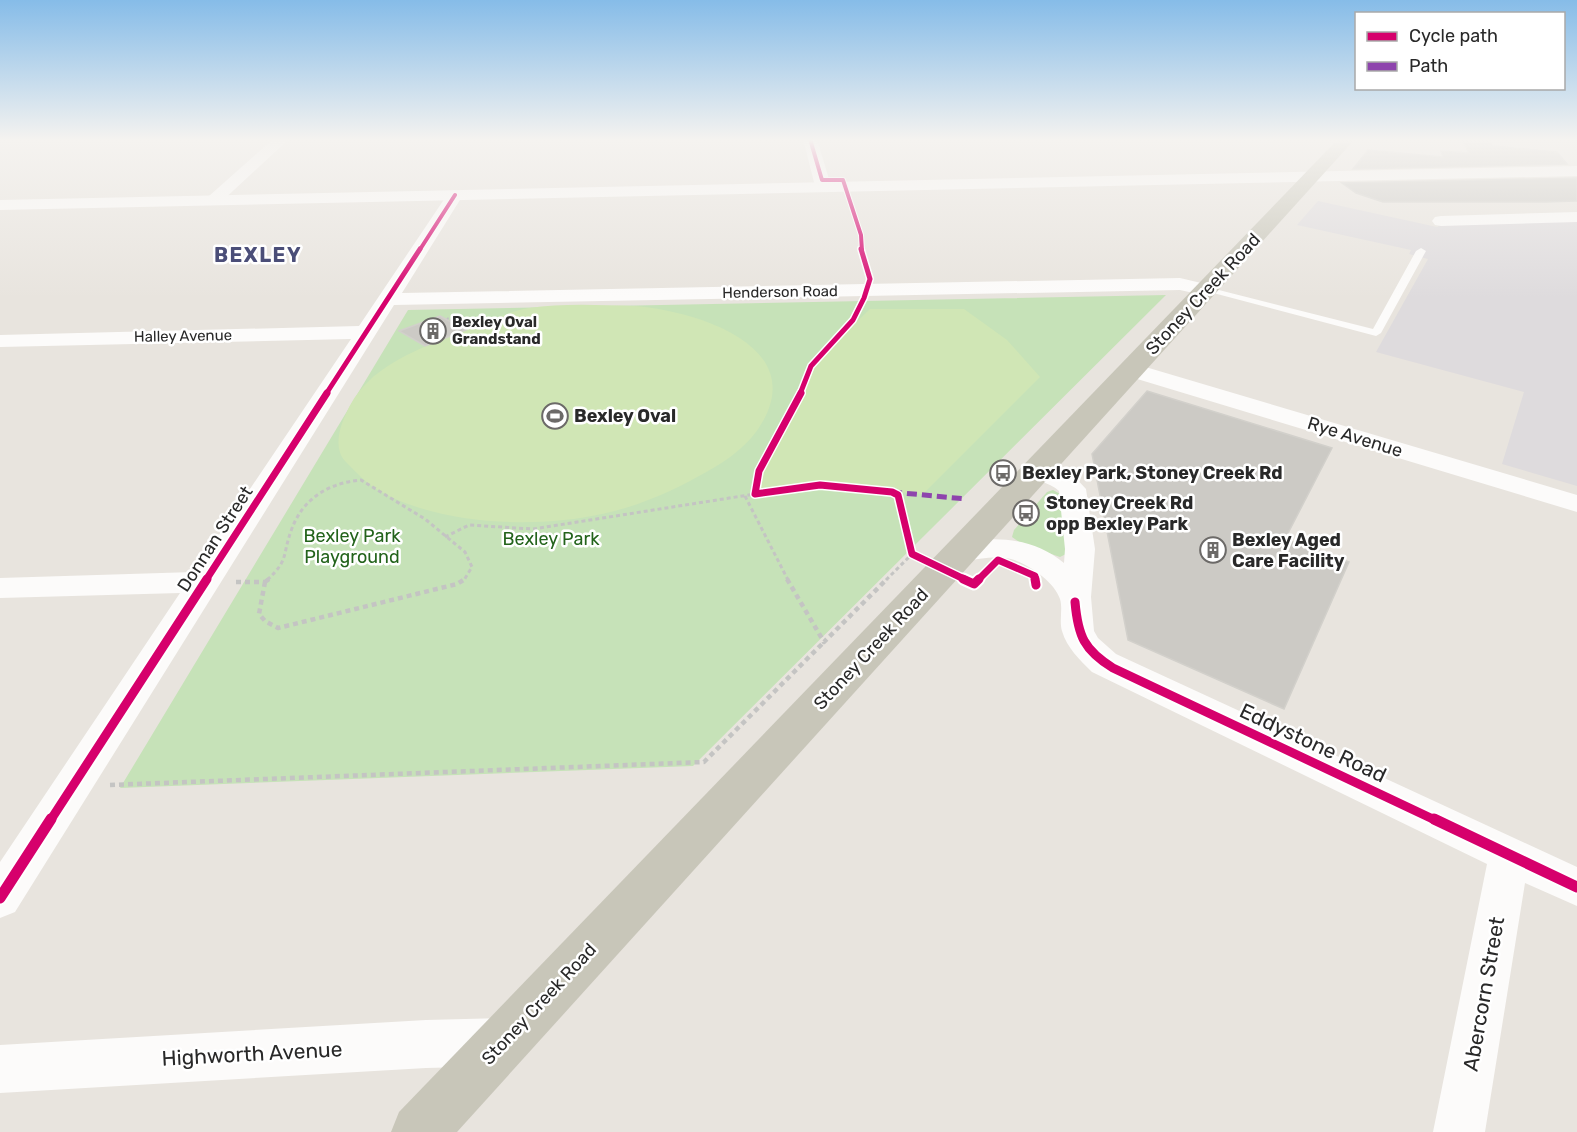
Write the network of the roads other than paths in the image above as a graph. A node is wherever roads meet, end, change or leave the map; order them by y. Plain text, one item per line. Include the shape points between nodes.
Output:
1 (224, 192) edge
2 (585, 192) edge
3 (1299, 192) edge
4 (455, 195) junction
5 (215, 200) junction
6 (0, 205) edge
7 (1577, 217) edge
8 (1441, 221) dead end
9 (1421, 251) dead end
10 (1207, 290) junction
11 (388, 299) junction
12 (366, 332) junction
13 (0, 341) edge
14 (1132, 370) junction
15 (1038, 471) junction
16 (1577, 504) edge
17 (962, 552) junction
18 (206, 582) junction
19 (0, 588) edge
20 (1075, 597) junction
21 (1509, 856) junction
22 (1577, 887) edge
23 (0, 898) edge
24 (504, 1042) junction
25 (0, 1069) edge
26 (419, 1132) edge
27 (1459, 1132) edge

1 - 5 street
2 - 4 main road
3 - 10 main road, Stoney Creek Road
4 - 5 main road
4 - 11 street, Donnan Street
5 - 6 main road
7 - 8 street
9 - 10 lane via 1376,333
10 - 11 street, Henderson Road via 1180,284
10 - 14 main road, Stoney Creek Road
11 - 12 street, Donnan Street
12 - 13 street, Halley Avenue
12 - 18 street, Donnan Street
14 - 15 main road, Stoney Creek Road
14 - 16 street, Rye Avenue
15 - 17 main road, Stoney Creek Road
15 - 20 street, Eddystone Road via 1063,480 1072,489 1080,549
17 - 20 street via 1002,548 1033,556 1054,571
17 - 24 main road, Stoney Creek Road
18 - 19 street
18 - 23 street, Donnan Street
20 - 21 street, Eddystone Road via 1080,638 1104,663
21 - 22 street, Eddystone Road
21 - 27 street, Abercorn Street
24 - 25 street, Highworth Avenue
24 - 26 main road, Stoney Creek Road

